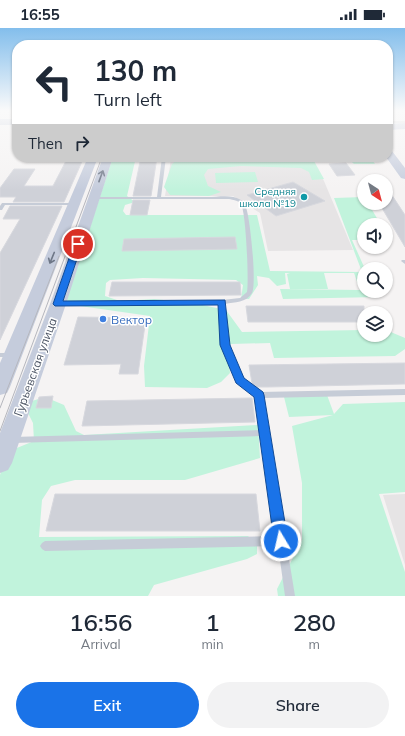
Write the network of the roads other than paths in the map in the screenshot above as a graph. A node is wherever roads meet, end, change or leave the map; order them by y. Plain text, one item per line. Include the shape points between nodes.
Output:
1 (393, 160) edge
2 (91, 162) edge
3 (106, 162) edge
4 (163, 162) edge
5 (405, 176) edge
6 (93, 198) junction
7 (159, 198) junction
8 (74, 204) junction
9 (0, 209) edge
10 (222, 302) junction
11 (58, 304) junction
12 (6, 355) edge
13 (0, 387) edge
14 (405, 392) edge
15 (259, 395) junction
16 (265, 433) junction
17 (8, 441) junction
18 (0, 463) edge
19 (281, 541) junction
20 (45, 546) dead end
21 (290, 596) edge

1 - 5 street
2 - 8 street, Гурьевская улица
6 -> 3 street, Гурьевская улица
4 - 7 lane
6 - 7 lane
6 - 11 street, Гурьевская улица
7 - 10 lane via 229,198 241,201 245,205 252,281 250,291 241,300
8 - 9 lane via 4,204
8 -> 12 street, Гурьевская улица
10 - 11 lane
10 - 15 lane via 225,345 240,380
11 - 17 street, Гурьевская улица
12 - 13 street, Гурьевская улица
14 - 15 lane
15 - 16 lane
16 - 17 lane
16 - 19 lane
17 - 18 street, Гурьевская улица
19 - 20 lane
19 - 21 lane

